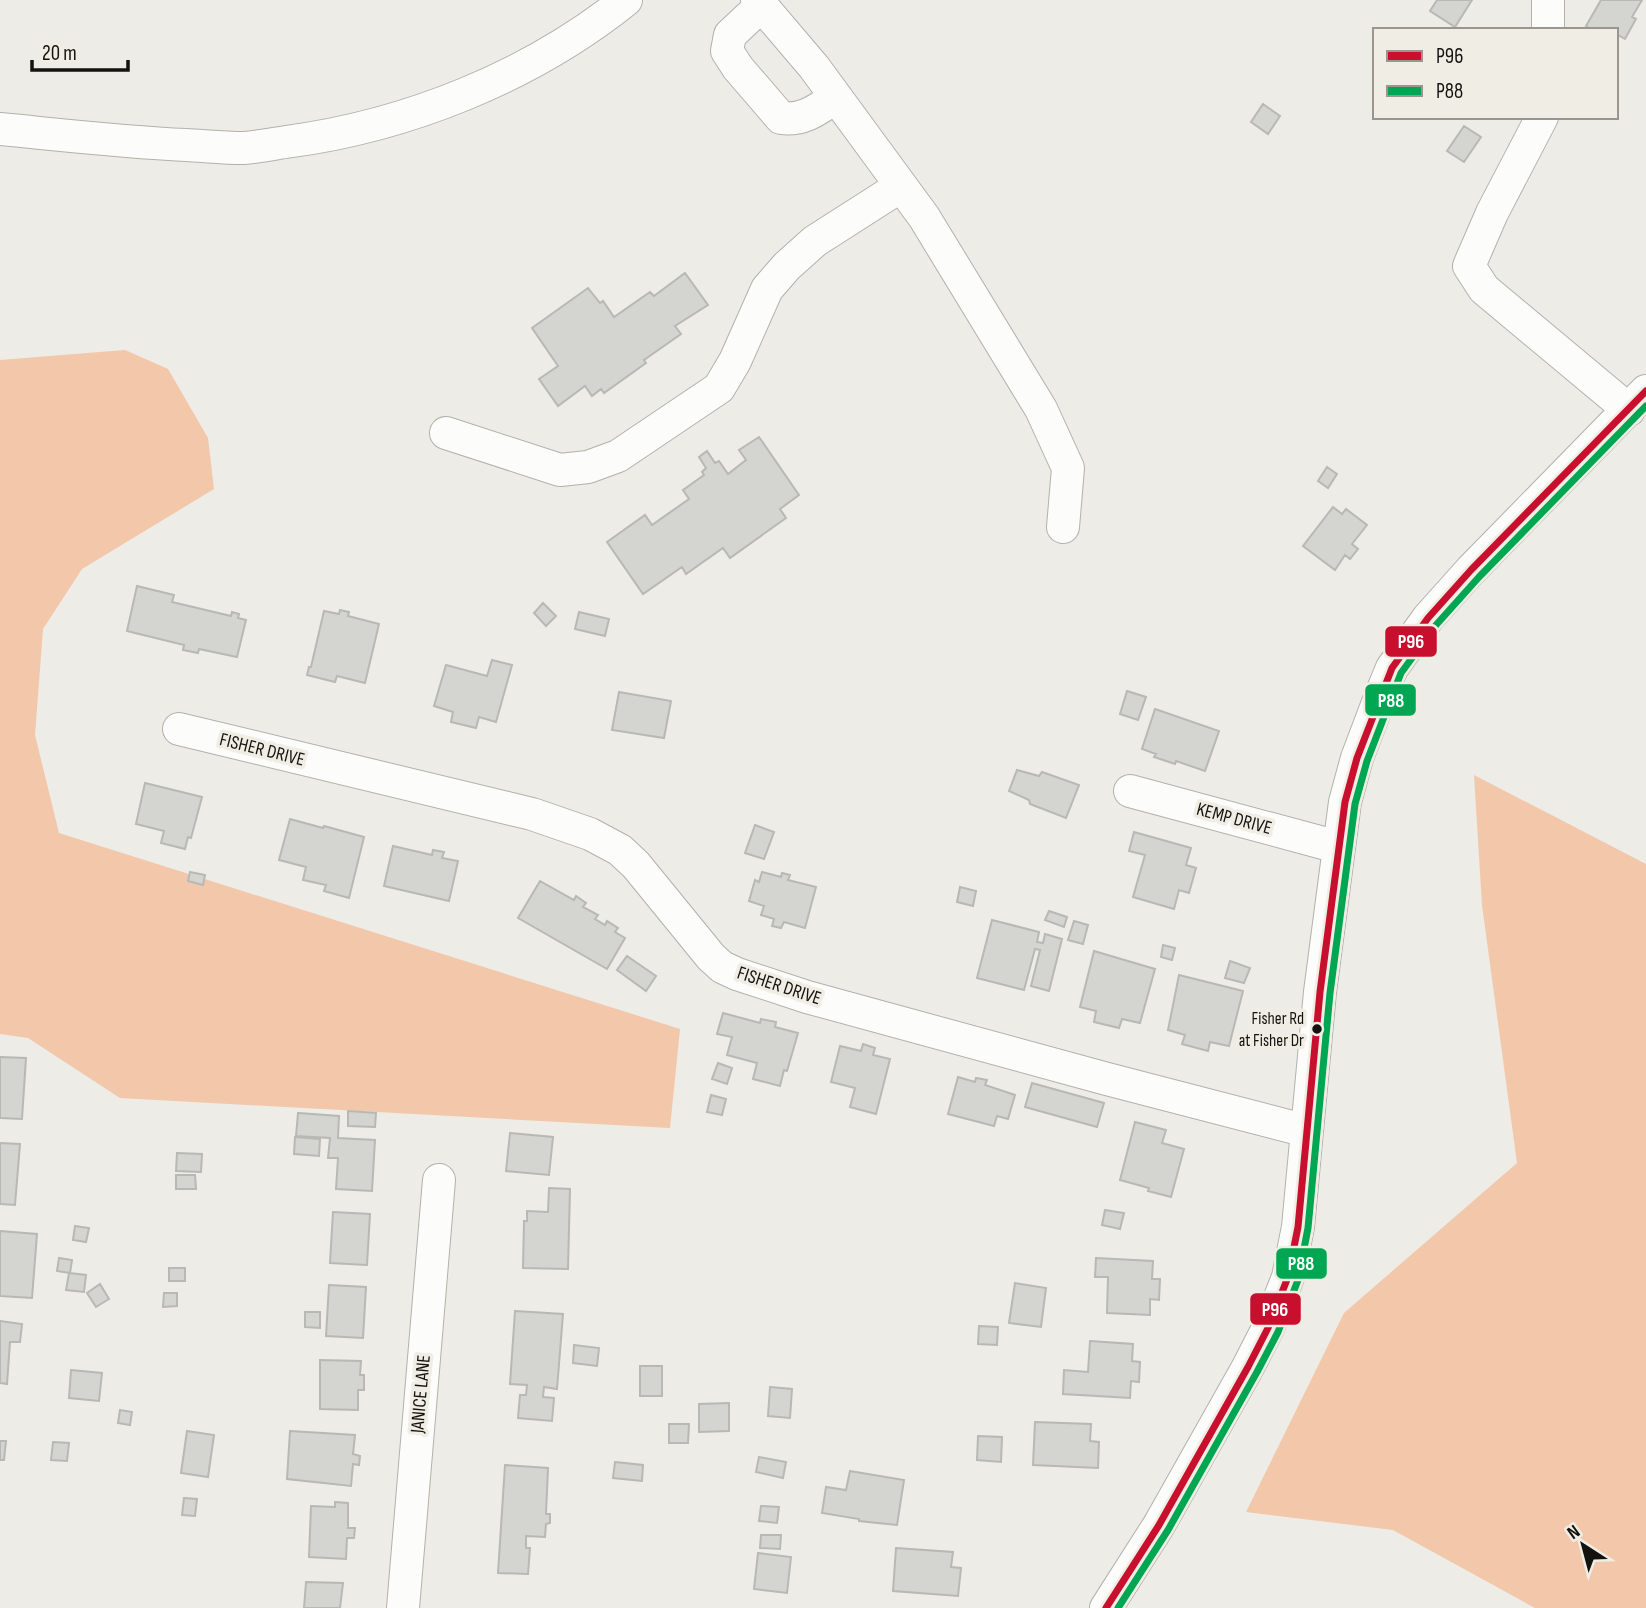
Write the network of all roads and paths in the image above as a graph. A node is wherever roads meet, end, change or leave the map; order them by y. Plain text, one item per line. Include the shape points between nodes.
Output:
1 (626, 0) edge
2 (1548, 0) edge
3 (760, 3) edge
4 (1547, 28) edge
5 (836, 97) junction
6 (1541, 119) edge
7 (0, 129) edge
8 (901, 186) junction
9 (1638, 401) edge
10 (446, 433) dead end
11 (1063, 527) dead end
12 (180, 729) dead end
13 (1130, 791) dead end
14 (1338, 847) junction
15 (1307, 1131) junction
16 (439, 1180) dead end
17 (403, 1608) edge
18 (1106, 1608) edge

1 - 7 street via 540,57 468,93 409,116 328,136 244,148
2 - 4 street
3 - 5 street
3 - 5 street via 730,35 727,51 738,68 781,118 809,116
5 - 8 street
6 - 9 street via 1469,266 1484,289
8 - 10 street via 815,241 787,266 767,289 719,388 618,456 588,467 560,470
8 - 11 street via 1041,409 1068,468
9 - 14 street via 1471,570 1392,668 1357,758
12 - 15 street, FISHER DRIVE via 532,814 590,834 636,865 711,957 737,974 807,997
13 - 14 street, KEMP DRIVE
14 - 15 street
15 - 18 street via 1298,1227 1288,1277 1268,1328 1159,1525
16 - 17 street, JANICE LANE

